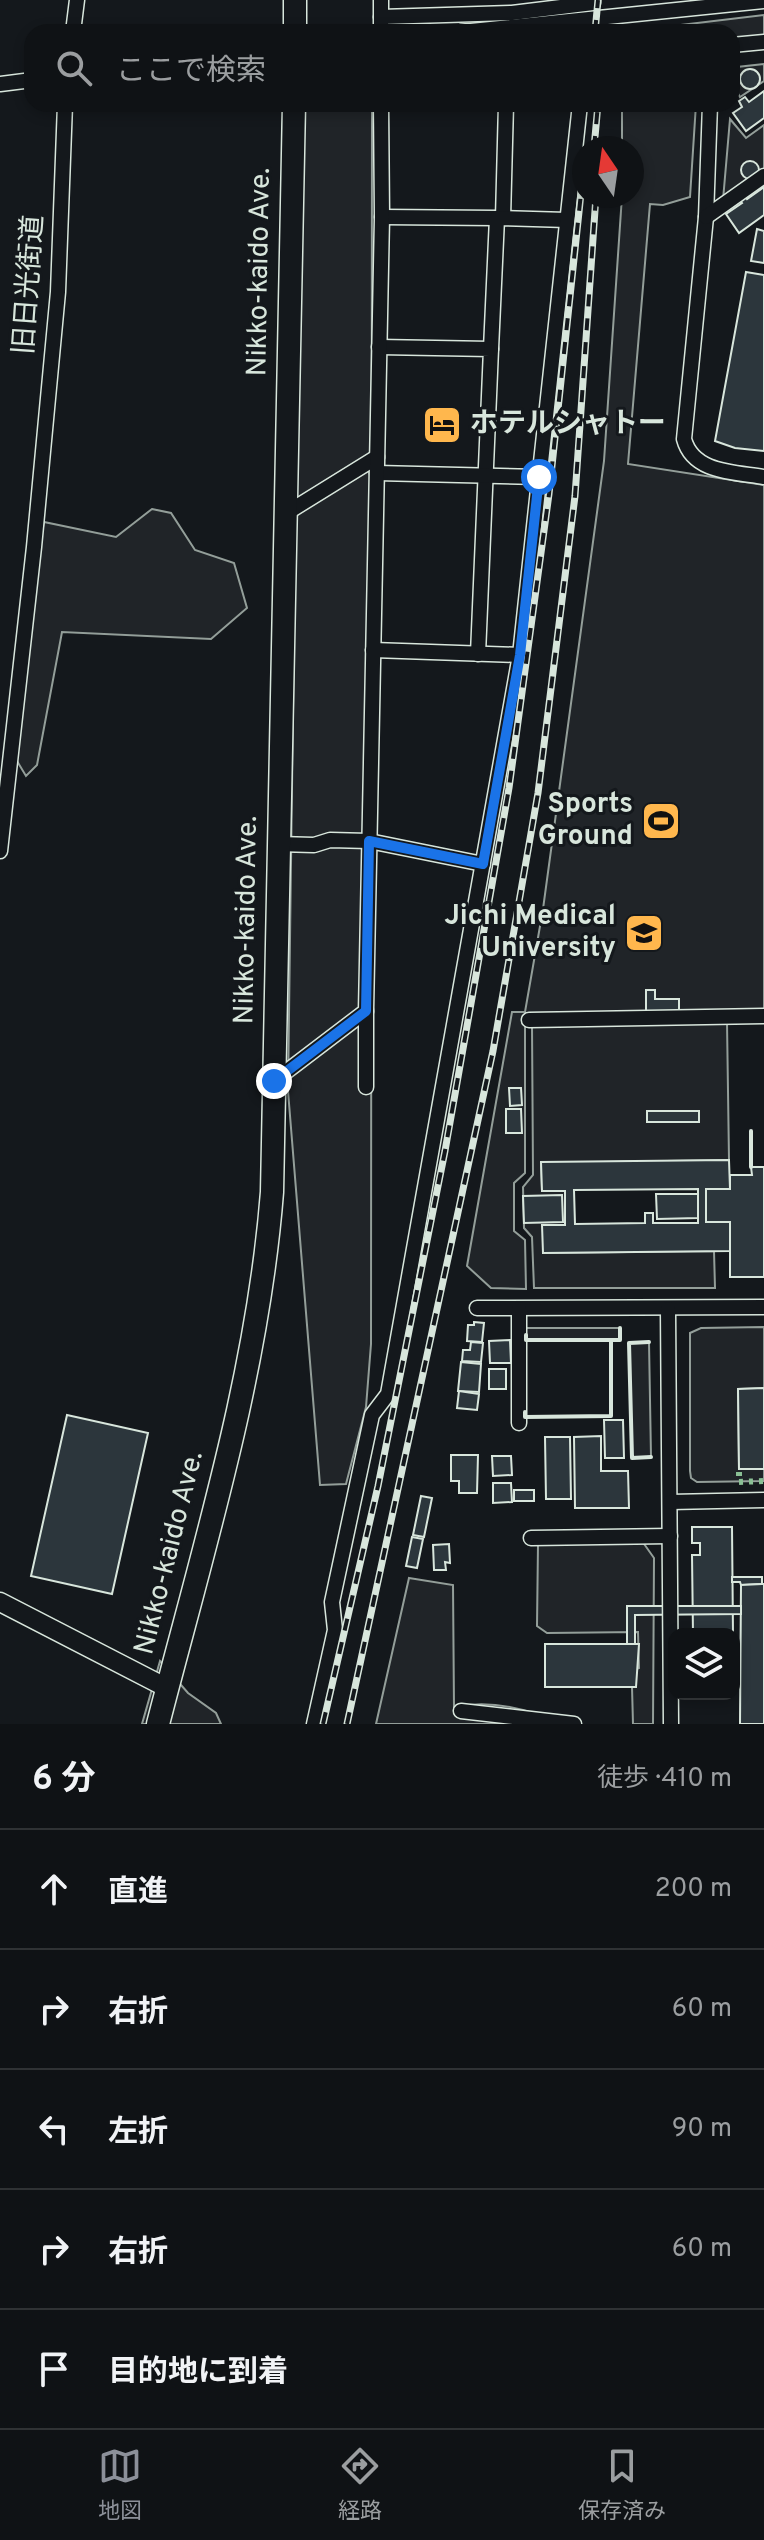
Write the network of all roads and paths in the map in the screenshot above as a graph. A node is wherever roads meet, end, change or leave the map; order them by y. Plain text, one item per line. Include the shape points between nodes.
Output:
1 (77, 0) edge
2 (295, 0) edge
3 (381, 0) edge
4 (593, 0) edge
5 (764, 1) edge
6 (74, 24) edge
7 (295, 24) edge
8 (381, 24) edge
9 (539, 24) edge
10 (764, 42) edge
11 (740, 44) edge
12 (24, 81) edge
13 (0, 84) edge
14 (65, 112) edge
15 (294, 112) edge
16 (381, 112) edge
17 (506, 112) edge
18 (579, 112) edge
19 (710, 112) edge
20 (764, 176) edge
21 (382, 217) junction
22 (706, 217) junction
23 (500, 218) junction
24 (567, 220) junction
25 (379, 347) junction
26 (491, 349) junction
27 (377, 457) junction
28 (377, 473) junction
29 (485, 476) junction
30 (539, 477) junction
31 (764, 477) edge
32 (285, 514) junction
33 (373, 650) junction
34 (478, 654) junction
35 (520, 655) junction
36 (1, 833) edge
37 (369, 841) junction
38 (278, 844) junction
39 (0, 851) edge
40 (483, 864) junction
41 (366, 1011) junction
42 (764, 1016) edge
43 (529, 1020) dead end
44 (274, 1081) junction
45 (366, 1087) dead end
46 (764, 1307) edge
47 (477, 1308) dead end
48 (519, 1309) junction
49 (668, 1309) junction
50 (519, 1423) dead end
51 (764, 1500) edge
52 (670, 1502) junction
53 (670, 1536) junction
54 (531, 1538) dead end
55 (0, 1602) edge
56 (167, 1688) junction
57 (461, 1711) dead end
58 (158, 1724) edge
59 (314, 1724) edge
60 (574, 1724) edge
61 (671, 1724) edge

1 - 6 street
2 - 7 highway
3 - 8 street
4 - 8 street
5 - 9 street
10 - 11 street
12 - 13 street
14 - 36 street, 旧日光街道 via 58,292
15 - 32 highway, Nikko-kaido Ave.
16 - 21 street
17 - 23 street
18 - 24 street
19 - 22 street
20 - 22 street
21 - 23 street
21 - 25 street
22 - 31 street via 684,439 687,453 710,467
23 - 24 street
23 - 26 street
24 - 30 street
25 - 26 street
25 - 27 street
26 - 29 street
27 - 28 street
27 - 32 street
28 - 29 street
28 - 33 street
29 - 30 street
29 - 34 street
30 - 35 street
32 - 38 highway, Nikko-kaido Ave.
33 - 34 street
33 - 37 street
34 - 35 street
35 - 40 street
36 - 39 street, 旧日光街道
37 - 38 street
37 - 40 street
37 - 41 street
38 - 44 highway, Nikko-kaido Ave.
40 - 59 street via 388,1394 372,1415 332,1602 335,1630
41 - 44 street
41 - 45 street
42 - 43 street
44 - 56 highway, Nikko-kaido Ave. via 270,1221 255,1337
46 - 49 street
47 - 48 street
48 - 49 street
48 - 50 street
49 - 52 street
51 - 52 street
52 - 53 street
53 - 54 street
53 - 61 street
55 - 56 main road
56 - 58 highway, Nikko-kaido Ave.
57 - 60 street

